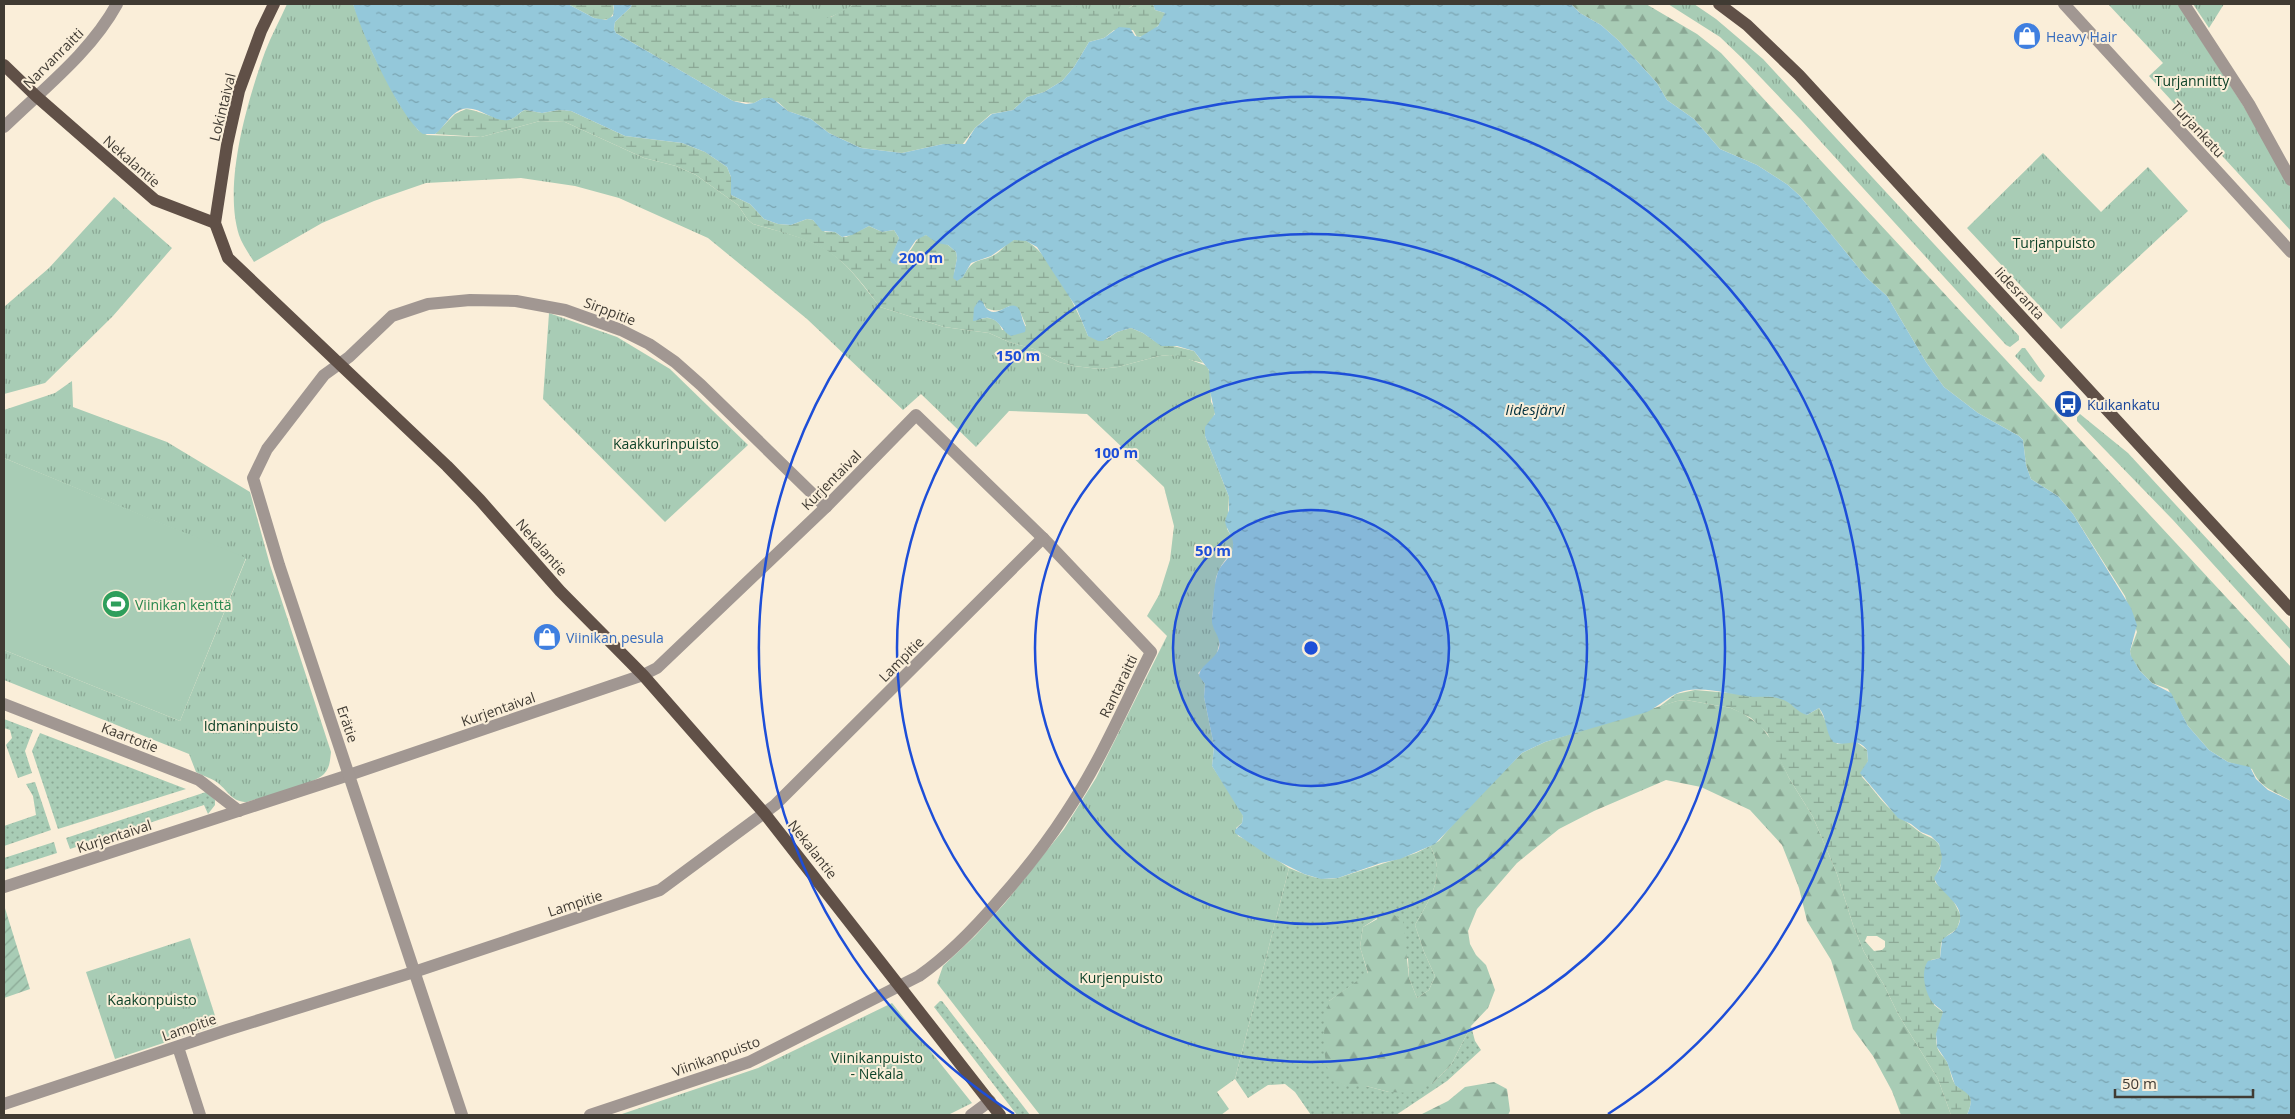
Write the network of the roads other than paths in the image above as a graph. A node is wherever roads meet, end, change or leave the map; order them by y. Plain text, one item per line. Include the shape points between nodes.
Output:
1 (117, 4) edge
2 (274, 4) edge
3 (1719, 4) edge
4 (2064, 4) edge
5 (2184, 4) edge
6 (4, 65) edge
7 (36, 96) junction
8 (4, 127) edge
9 (2291, 180) edge
10 (214, 222) junction
11 (2291, 252) edge
12 (339, 364) junction
13 (916, 415) joint
14 (826, 507) junction
15 (1043, 538) junction
16 (2291, 610) edge
17 (643, 675) junction
18 (4, 704) edge
19 (349, 775) junction
20 (239, 811) junction
21 (765, 814) junction
22 (4, 887) edge
23 (414, 972) junction
24 (900, 985) junction
25 (178, 1047) junction
26 (990, 1101) junction
27 (4, 1104) edge
28 (200, 1115) edge
29 (462, 1115) edge
30 (590, 1115) edge
31 (971, 1115) edge
32 (1000, 1115) edge

1 - 7 street, Narvanraitti via 87,47
2 - 10 main road, Lokintaival via 239,91
3 - 16 main road, Iidesranta via 1747,25 1799,75
4 - 11 street, Turjankatu
5 - 9 street via 2249,104
6 - 7 main road, Nekalantie
7 - 8 street, Narvanraitti
7 - 10 main road, Nekalantie via 155,200
10 - 12 main road, Nekalantie via 228,258
12 - 14 street, Sirppitie via 392,316 428,304 470,300 516,301 565,310 621,330 675,362
12 - 17 main road, Nekalantie via 480,500 560,591
12 - 19 street, Erätie via 324,375 267,449 254,478 279,565
13 - 14 street, Kurjentaival
13 - 15 street, Rantaraitti
14 - 17 street, Kurjentaival via 657,668
15 - 21 street, Lampitie
15 - 24 street, Rantaraitti via 1151,652 1084,783 1039,852 972,930 923,973
17 - 19 street, Kurjentaival
17 - 21 main road, Nekalantie
18 - 20 street, Kaartotie via 199,780
19 - 20 street, Kurjentaival
19 - 23 street, Erätie
20 - 22 street, Kurjentaival
21 - 23 street, Lampitie via 660,890
21 - 24 main road, Nekalantie
23 - 25 street, Lampitie
23 - 29 street, Erätie
24 - 26 main road, Nekalantie
24 - 30 street, Viinikanpuisto via 749,1062
25 - 27 street, Lampitie
25 - 28 street
26 - 31 street
26 - 32 main road, Nekalantie

